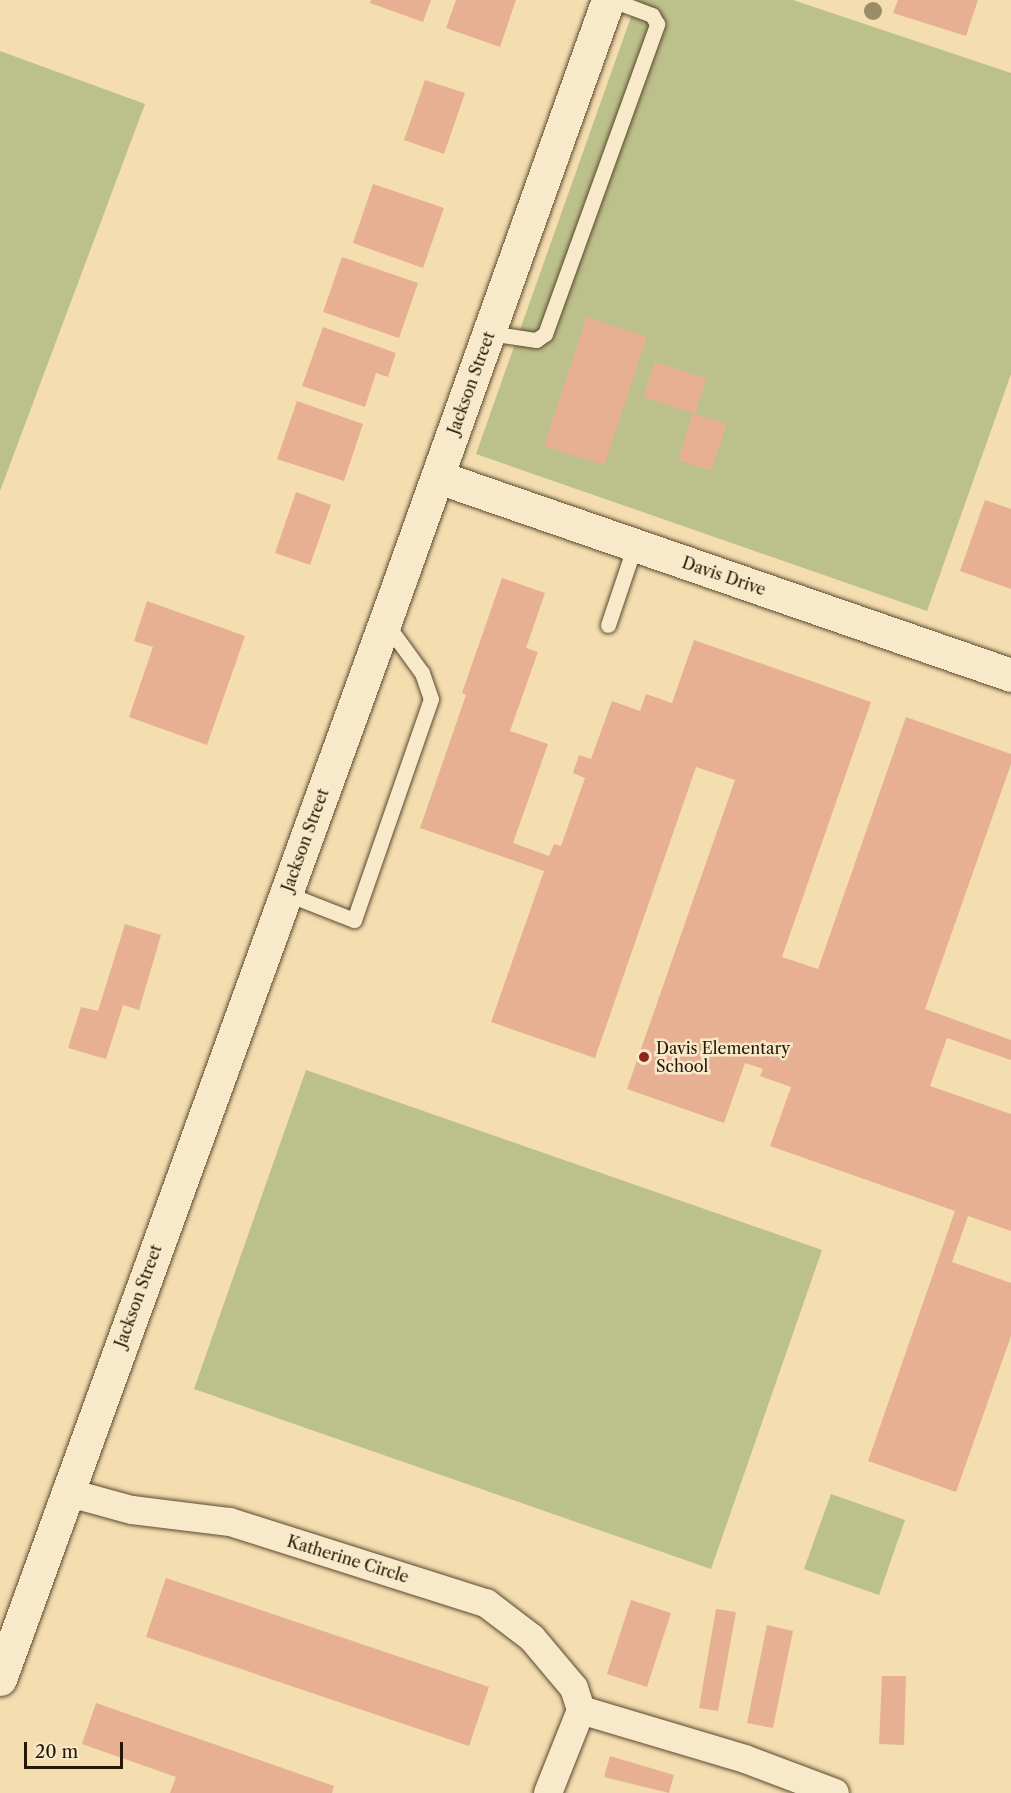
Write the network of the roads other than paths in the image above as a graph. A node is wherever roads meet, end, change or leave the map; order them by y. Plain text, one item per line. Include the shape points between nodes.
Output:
1 (610, 0) edge
2 (489, 333) junction
3 (438, 477) junction
4 (635, 545) junction
5 (386, 622) junction
6 (608, 625) dead end
7 (1011, 675) edge
8 (285, 893) junction
9 (66, 1492) junction
10 (0, 1679) edge
11 (581, 1710) junction
12 (548, 1793) edge
13 (835, 1793) edge

1 - 2 street, Jackson Street
1 - 2 lane via 652,15 657,24 545,334 536,340
2 - 3 street, Jackson Street
3 - 4 street, Davis Drive
3 - 5 street, Jackson Street
4 - 6 lane
4 - 7 street, Davis Drive
5 - 8 street, Jackson Street
5 - 8 lane via 422,673 431,699 354,920
8 - 9 street, Jackson Street
9 - 10 street, Jackson Street
9 - 11 street, Katherine Circle via 132,1510 230,1522 486,1603 532,1638 574,1688
11 - 12 street
11 - 13 street via 745,1759

